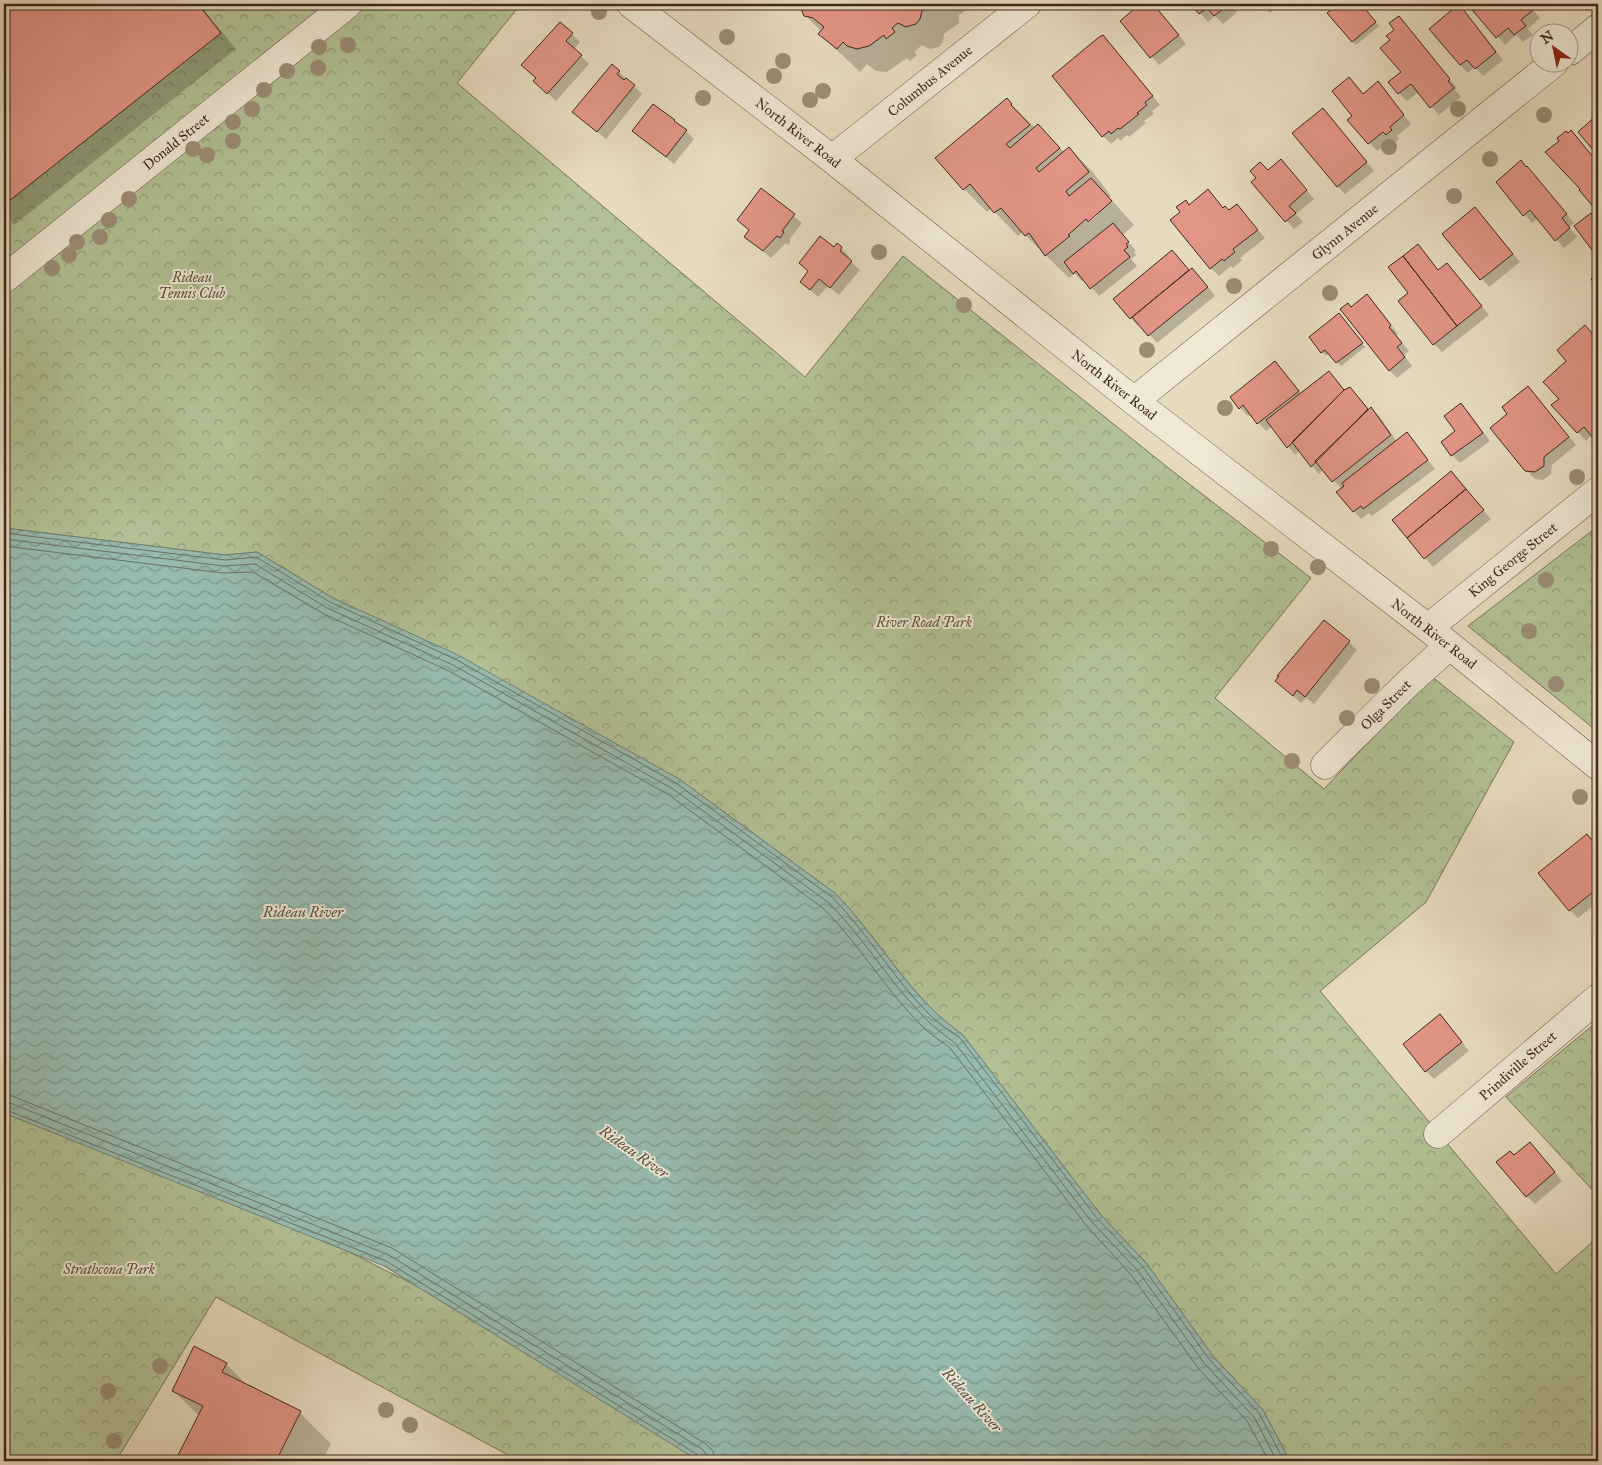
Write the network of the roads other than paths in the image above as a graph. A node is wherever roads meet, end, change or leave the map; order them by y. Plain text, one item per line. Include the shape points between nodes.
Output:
1 (348, 4) edge
2 (631, 4) edge
3 (1027, 4) edge
4 (1598, 28) edge
5 (1580, 43) edge
6 (1543, 72) edge
7 (832, 159) junction
8 (4, 279) edge
9 (1134, 401) junction
10 (1598, 491) edge
11 (1428, 628) junction
12 (1449, 646) junction
13 (1325, 765) dead end
14 (1598, 766) edge
15 (1598, 998) edge
16 (1438, 1134) dead end

1 - 8 street, Donald Street
2 - 7 street, North River Road
3 - 7 street, Columbus Avenue
4 - 5 street
6 - 9 street, Glynn Avenue
7 - 9 street, North River Road
9 - 11 street, North River Road
10 - 11 street, King George Street
11 - 12 street, North River Road
12 - 13 street, Olga Street
12 - 14 street, North River Road
15 - 16 street, Prindiville Street

